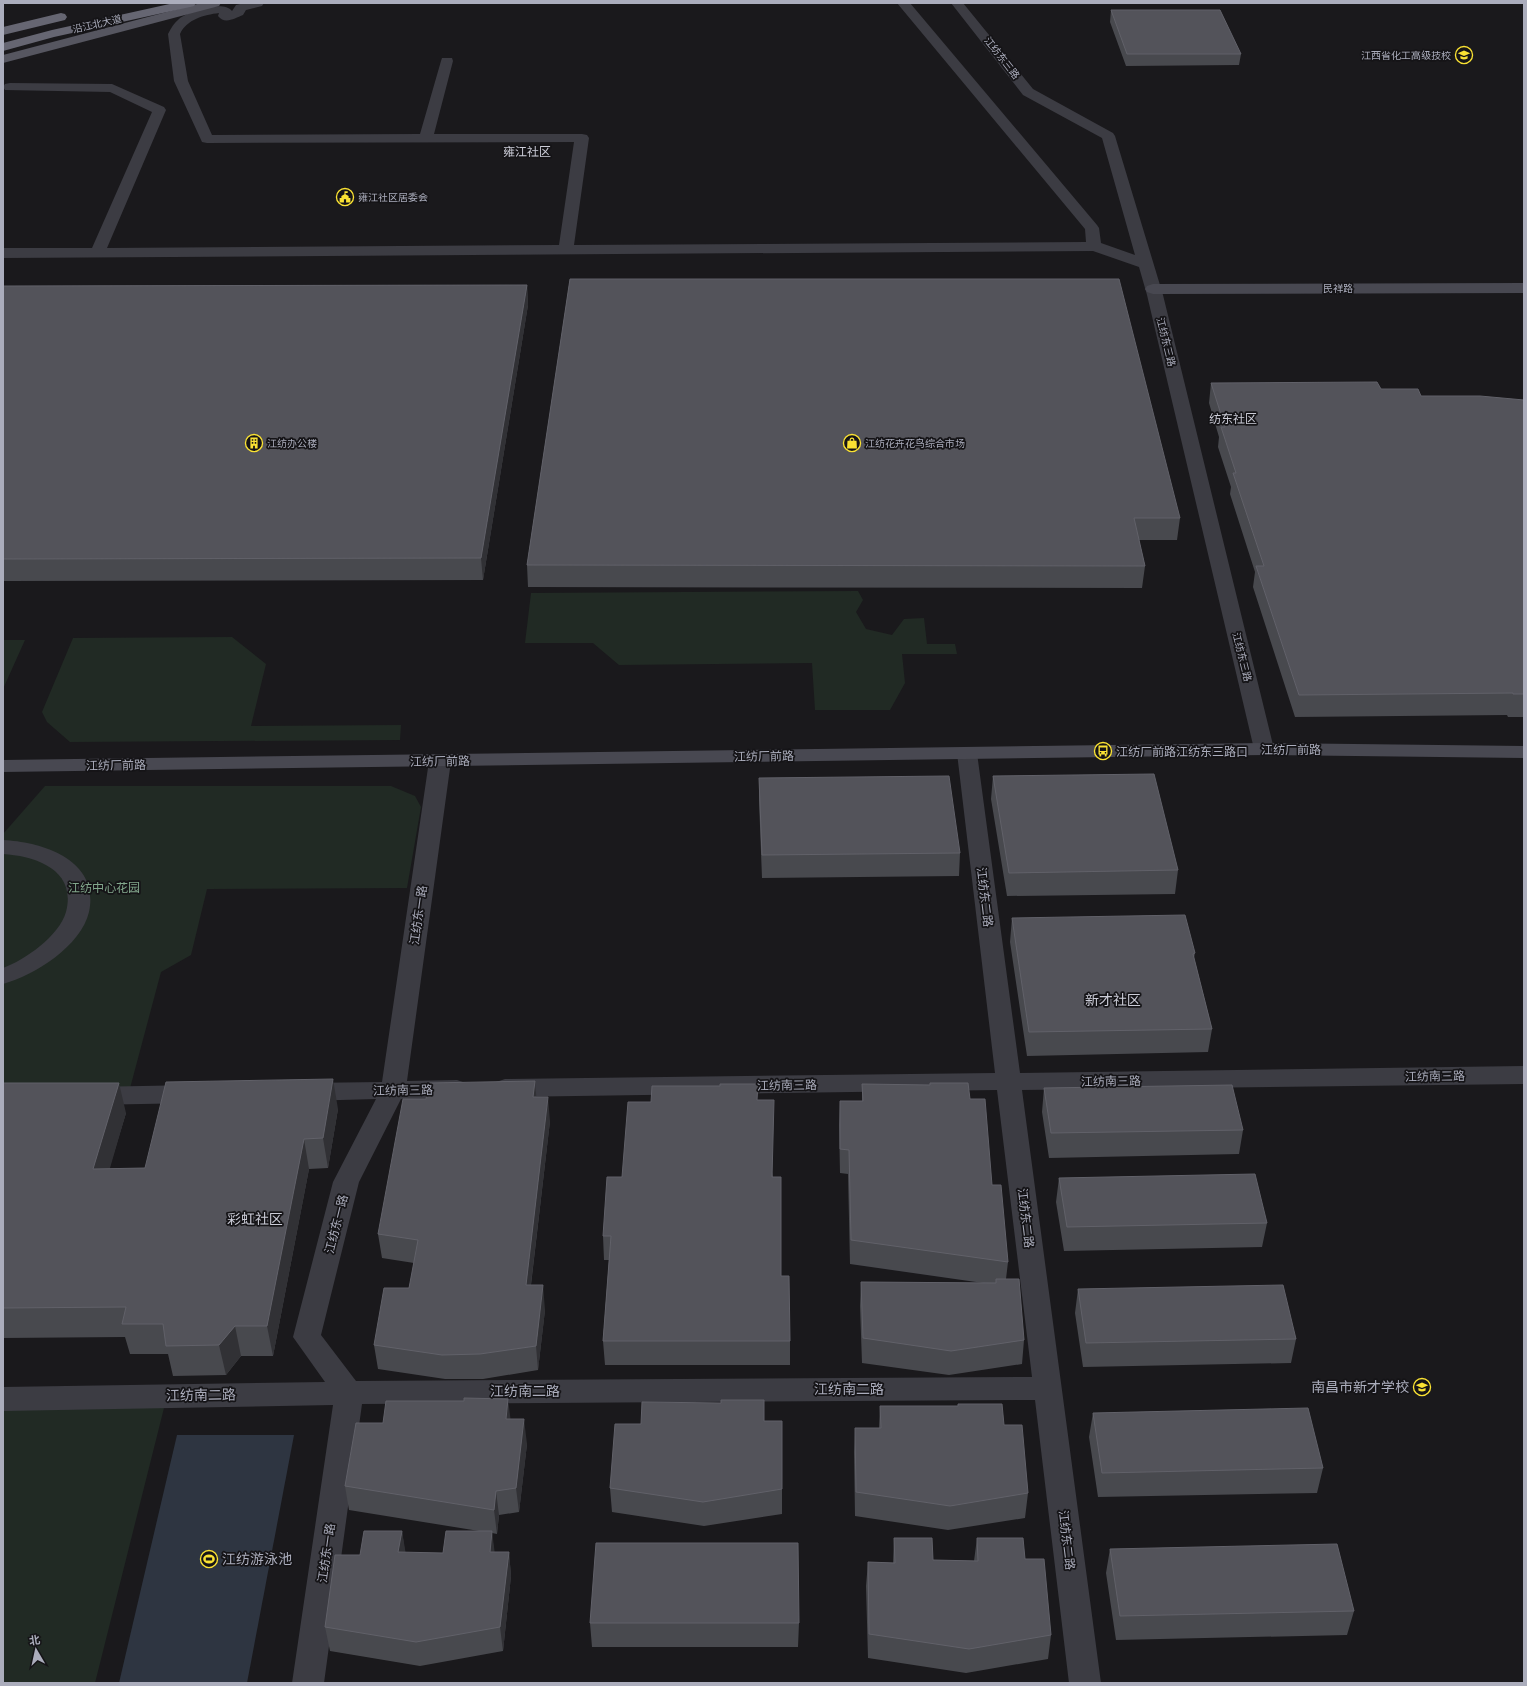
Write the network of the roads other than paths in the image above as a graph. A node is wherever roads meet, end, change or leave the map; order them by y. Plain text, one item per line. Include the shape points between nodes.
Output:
1 (190, 3) edge
2 (258, 3) edge
3 (903, 3) edge
4 (957, 3) edge
5 (219, 6) edge
6 (76, 14) dead end
7 (3, 31) edge
8 (3, 47) edge
9 (3, 59) edge
10 (447, 61) dead end
11 (10, 87) dead end
12 (426, 138) junction
13 (1094, 246) junction
14 (566, 250) junction
15 (98, 252) junction
16 (3, 253) edge
17 (1146, 264) junction
18 (1524, 288) edge
19 (1154, 292) junction
20 (1524, 294) edge
21 (1264, 749) junction
22 (1524, 752) edge
23 (967, 753) junction
24 (440, 761) junction
25 (3, 766) edge
26 (3, 846) edge
27 (3, 976) edge
28 (1524, 1075) edge
29 (1009, 1082) junction
30 (393, 1090) junction
31 (282, 1092) edge
32 (218, 1094) edge
33 (67, 1097) edge
34 (1047, 1388) junction
35 (349, 1393) junction
36 (3, 1398) edge
37 (308, 1683) edge
38 (1085, 1683) edge

1 - 8 highway, 沿江北大道
2 - 5 street via 240,8 239,12 227,17 224,16 226,11
3 - 13 street via 1092,228
4 - 17 street, 江纺东三路 via 1028,92 1108,136
5 - 9 main road
5 - 12 street via 188,18 175,29 174,34 181,81 207,139
6 - 7 highway, 沿江北大道
10 - 12 street
11 - 15 street via 112,88 159,110
12 - 14 street via 582,138
13 - 14 street
13 - 17 street
14 - 15 street
15 - 16 street
17 - 19 street, 江纺东三路
18 - 19 main road, 民祥路
19 - 20 main road, 民祥路
19 - 21 street, 江纺东三路
21 - 22 main road, 江纺厂前路
21 - 23 main road, 江纺厂前路
23 - 24 main road, 江纺厂前路
23 - 29 street, 江纺东二路
24 - 25 main road, 江纺厂前路
24 - 30 street, 江纺东一路
26 - 27 street via 45,855 67,869 78,889 77,912 64,936 40,958
28 - 29 street, 江纺南三路
29 - 30 street, 江纺南三路
29 - 34 street, 江纺东二路
30 - 31 street, 江纺南三路
30 - 35 street, 江纺东一路 via 346,1182 307,1337
32 - 33 street
34 - 35 street, 江纺南二路
34 - 38 street, 江纺东二路
35 - 36 street, 江纺南二路
35 - 37 street, 江纺东一路

